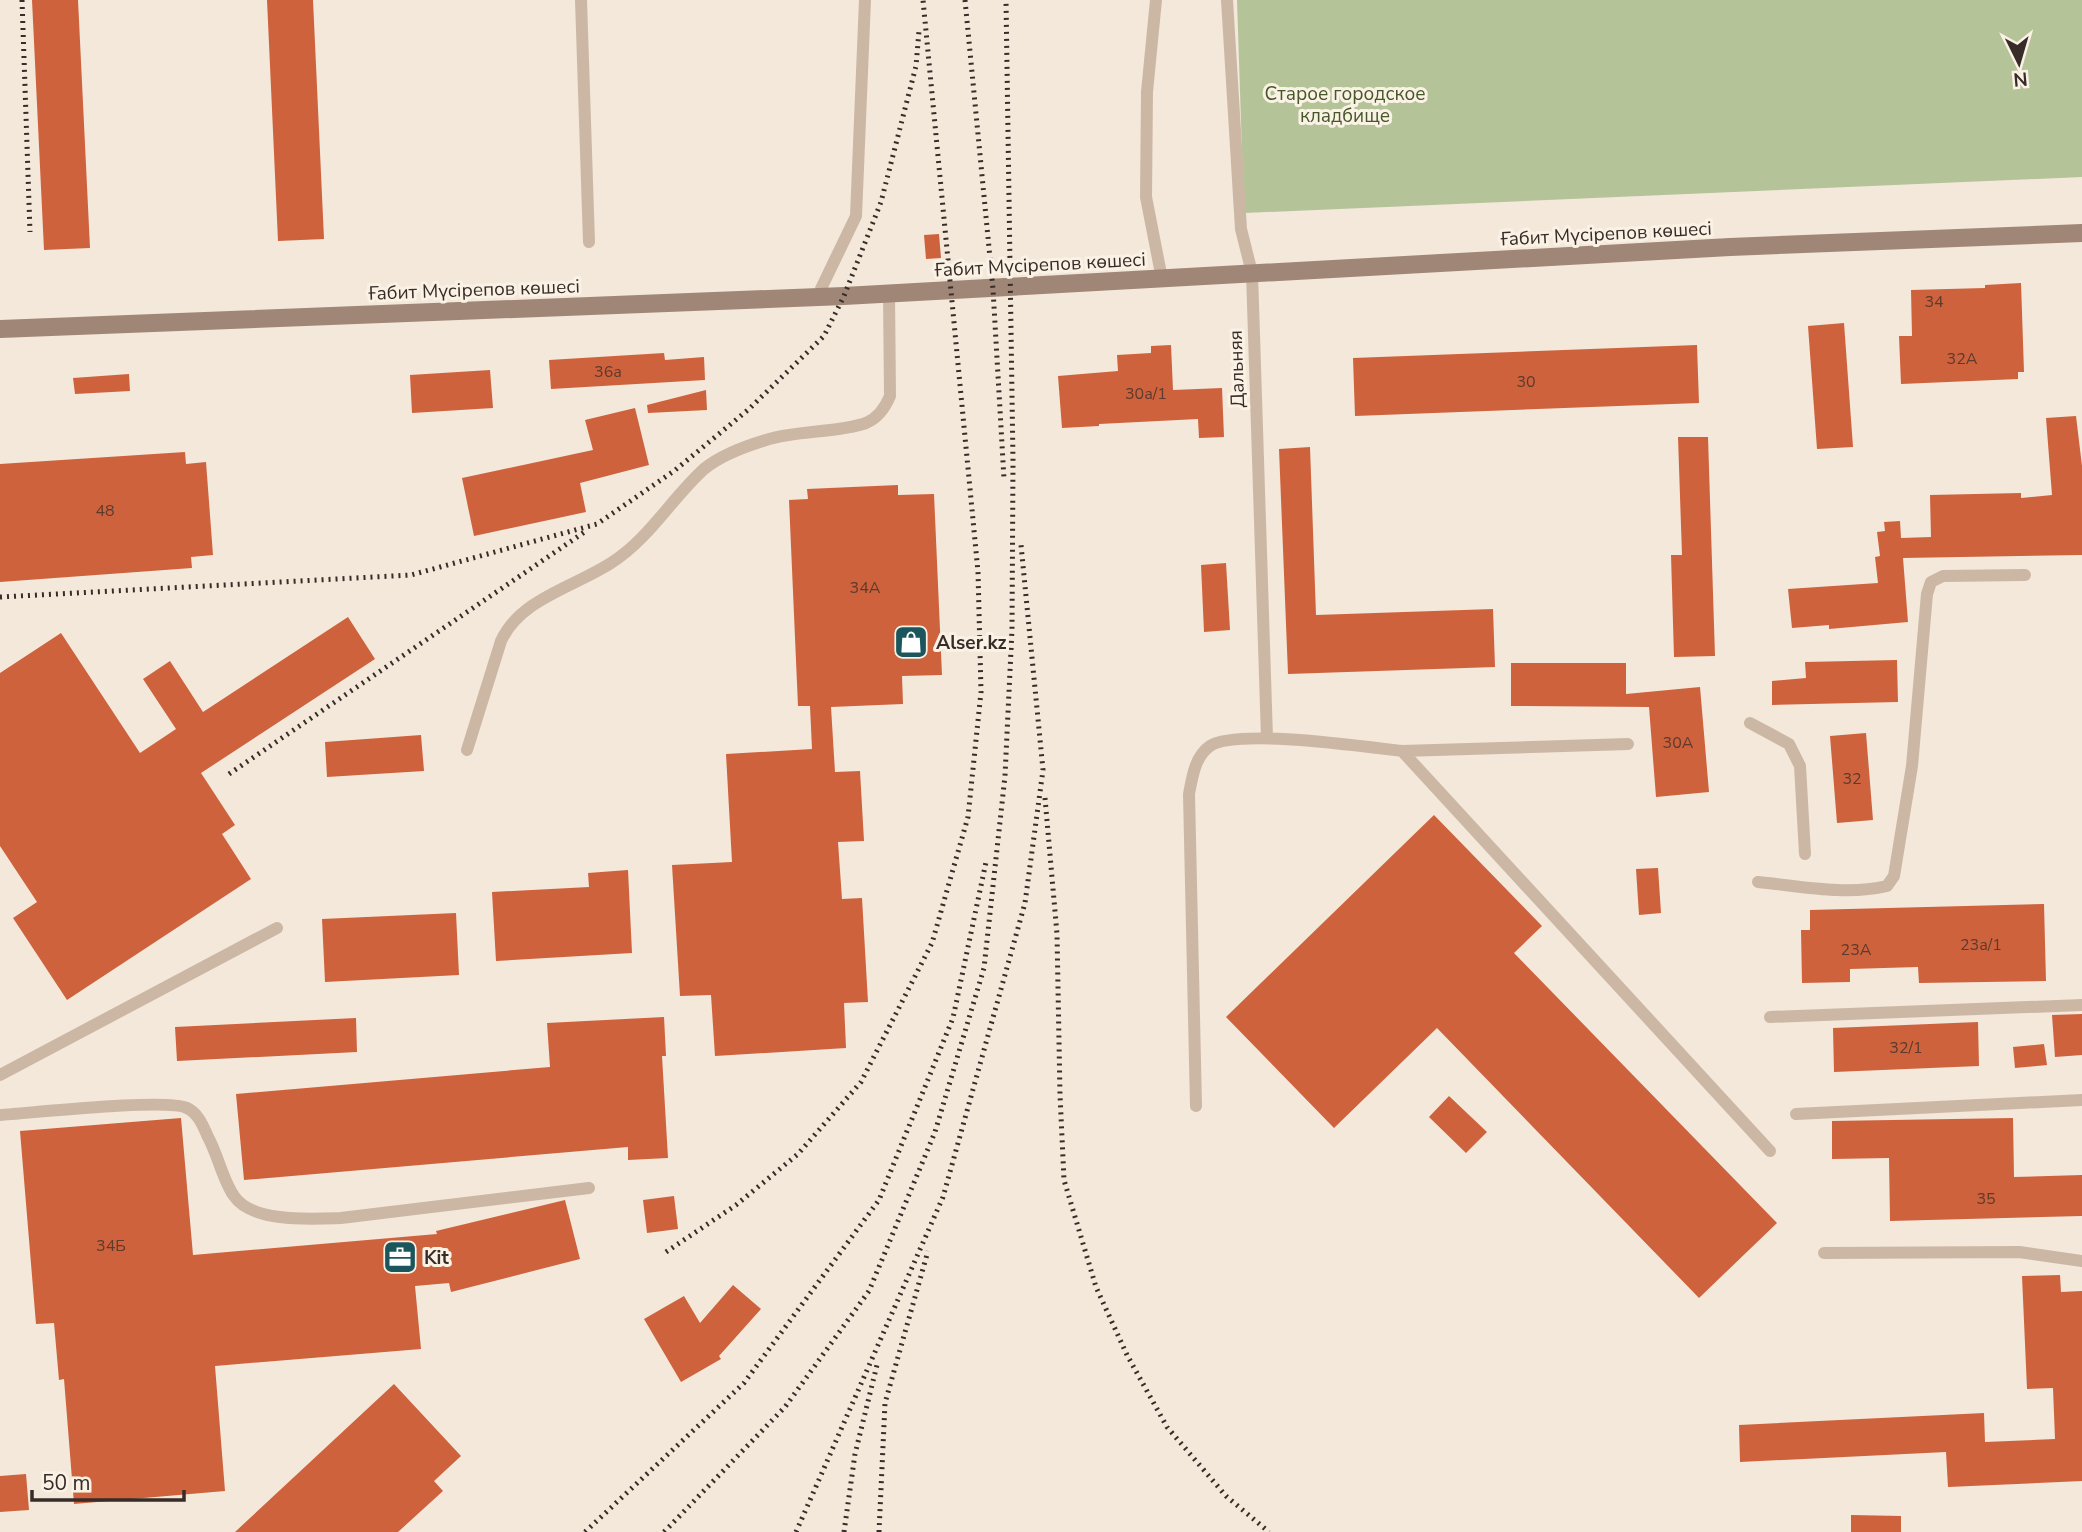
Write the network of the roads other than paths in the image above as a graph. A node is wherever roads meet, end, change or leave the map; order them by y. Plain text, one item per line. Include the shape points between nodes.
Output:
1 (581, 0) edge
2 (865, 0) edge
3 (1156, 0) edge
4 (1227, 0) edge
5 (2082, 233) edge
6 (589, 242) dead end
7 (1252, 274) junction
8 (1162, 279) junction
9 (889, 294) junction
10 (817, 297) junction
11 (0, 329) edge
12 (2025, 575) dead end
13 (1751, 723) dead end
14 (1267, 738) junction
15 (1628, 744) dead end
16 (467, 750) dead end
17 (1402, 751) junction
18 (1805, 854) dead end
19 (1758, 882) dead end
20 (277, 928) dead end
21 (2082, 1005) edge
22 (1770, 1017) dead end
23 (0, 1075) edge
24 (2082, 1100) edge
25 (1196, 1106) dead end
26 (1796, 1114) dead end
27 (0, 1115) edge
28 (1770, 1151) dead end
29 (589, 1188) dead end
30 (1824, 1253) dead end
31 (2082, 1261) edge

1 - 6 lane
2 - 10 lane via 856,216
3 - 8 lane via 1147,92 1146,197
4 - 7 lane, Дальняя via 1241,229
5 - 7 main road, Ғабит Мүсірепов көшесі
7 - 8 main road, Ғабит Мүсірепов көшесі
7 - 14 lane, Дальняя
8 - 9 main road, Ғабит Мүсірепов көшесі
9 - 10 main road, Ғабит Мүсірепов көшесі
9 - 16 lane via 890,396 886,407 867,422 786,435 721,458 624,554 523,612 508,625 501,641
10 - 11 main road, Ғабит Мүсірепов көшесі
12 - 19 lane via 1943,576 1931,582 1912,766 1894,876 1888,886 1845,890
13 - 18 lane via 1789,744 1800,766
14 - 17 lane
14 - 25 lane via 1209,746 1192,777
15 - 17 lane
17 - 28 lane
20 - 23 lane
21 - 22 lane
24 - 26 lane
27 - 29 lane via 185,1107 196,1114 233,1196 243,1206 271,1216 341,1218
30 - 31 lane via 2019,1252

